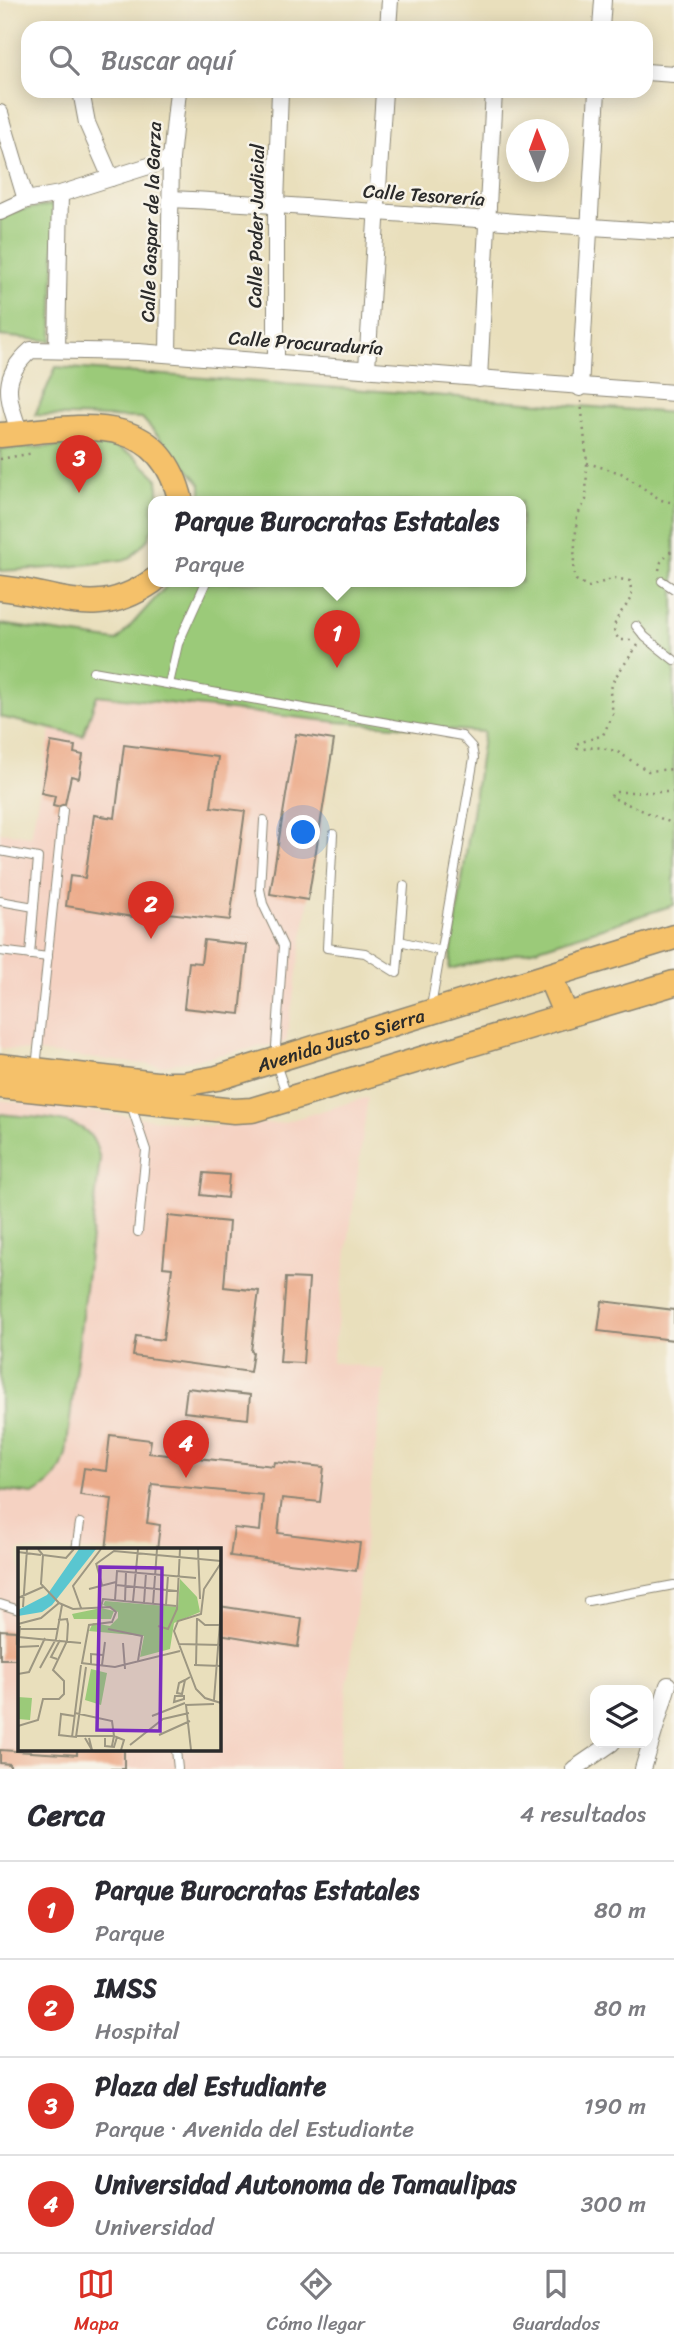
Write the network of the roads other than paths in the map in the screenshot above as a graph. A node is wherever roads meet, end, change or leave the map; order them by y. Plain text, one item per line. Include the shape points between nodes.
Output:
1 (390, 0) edge
2 (603, 0) edge
3 (388, 21) edge
4 (602, 21) edge
5 (653, 72) edge
6 (674, 74) edge
7 (83, 98) edge
8 (177, 98) edge
9 (280, 98) edge
10 (384, 98) edge
11 (494, 98) edge
12 (597, 98) edge
13 (0, 113) edge
14 (171, 159) junction
15 (111, 177) junction
16 (61, 194) junction
17 (171, 199) junction
18 (26, 200) junction
19 (276, 204) junction
20 (0, 212) edge
21 (376, 213) junction
22 (487, 220) junction
23 (589, 228) junction
24 (674, 232) edge
25 (57, 350) junction
26 (168, 354) junction
27 (276, 362) junction
28 (367, 368) junction
29 (4, 371) edge
30 (479, 379) junction
31 (580, 388) junction
32 (674, 393) edge
33 (10, 434) edge
34 (179, 496) edge
35 (662, 581) road end
36 (148, 585) edge
37 (204, 587) edge
38 (0, 588) edge
39 (674, 589) edge
40 (636, 626) dead end
41 (674, 660) edge
42 (93, 671) dead end
43 (169, 684) junction
44 (63, 810) dead end
45 (264, 820) dead end
46 (334, 834) dead end
47 (0, 851) edge
48 (404, 886) dead end
49 (0, 901) edge
50 (34, 907) junction
51 (674, 937) edge
52 (400, 941) junction
53 (0, 951) edge
54 (441, 951) junction
55 (30, 955) junction
56 (48, 957) junction
57 (550, 977) junction
58 (674, 983) edge
59 (430, 1013) junction
60 (566, 1015) junction
61 (275, 1061) junction
62 (0, 1066) edge
63 (36, 1070) junction
64 (0, 1086) edge
65 (288, 1099) junction
66 (129, 1100) junction
67 (138, 1232) dead end
68 (80, 1523) dead end
69 (76, 1548) edge
70 (674, 1585) edge
71 (588, 1601) dead end
72 (0, 1604) edge
73 (18, 1610) edge
74 (671, 1681) edge
75 (653, 1701) edge
76 (605, 1748) edge
77 (574, 1769) edge
78 (643, 1769) edge

1 - 3 street
2 - 4 street
5 - 6 street
7 - 15 street
8 - 14 street, Calle Gaspar de la Garza
9 - 19 street, Calle Poder Judicial
10 - 21 street
11 - 22 street
12 - 23 street
13 - 18 street
14 - 15 street
14 - 17 street, Calle Gaspar de la Garza
15 - 16 street
16 - 18 street
16 - 25 street
17 - 19 street, Calle Tesorería
17 - 26 street, Calle Gaspar de la Garza
18 - 20 street
19 - 21 street, Calle Tesorería
19 - 27 street, Calle Poder Judicial
21 - 22 street, Calle Tesorería
21 - 28 street
22 - 23 street, Calle Tesorería
22 - 30 street
23 - 24 street, Calle Tesorería
23 - 31 street
25 - 26 street, Calle Procuraduría
25 - 29 street, Calle Procuraduría via 31,350
26 - 27 street, Calle Procuraduría
27 - 28 street, Calle Procuraduría
28 - 30 street, Calle Procuraduría
29 - 33 street, Calle Procuraduría
30 - 31 street, Calle Procuraduría
31 - 32 street, Calle Procuraduría
33 - 34 main road via 87,428 137,436 158,453
35 - 39 lane
36 - 38 main road via 99,604
37 - 43 lane via 178,644
40 - 41 lane
42 - 43 lane
43 - 54 lane via 462,736 472,747 474,758
44 - 56 lane
45 - 61 lane via 260,889 283,946
46 - 52 lane via 327,948 365,953 397,973
47 - 50 lane via 38,858
48 - 52 lane
49 - 50 lane
50 - 55 lane
51 - 57 main road, Avenida Justo Sierra
52 - 54 lane
53 - 55 lane
54 - 59 lane
55 - 56 lane
56 - 63 lane
57 - 59 main road, Avenida Justo Sierra
57 - 60 main road
58 - 60 main road
59 - 61 main road, Avenida Justo Sierra
60 - 65 main road
61 - 63 main road, Avenida Justo Sierra via 183,1084
61 - 65 lane
62 - 63 main road, Avenida Justo Sierra
64 - 66 main road
65 - 66 main road via 234,1111
66 - 67 lane via 146,1150
68 - 69 lane
70 - 71 lane
72 - 73 lane
74 - 75 street
74 - 78 street
76 - 77 street

